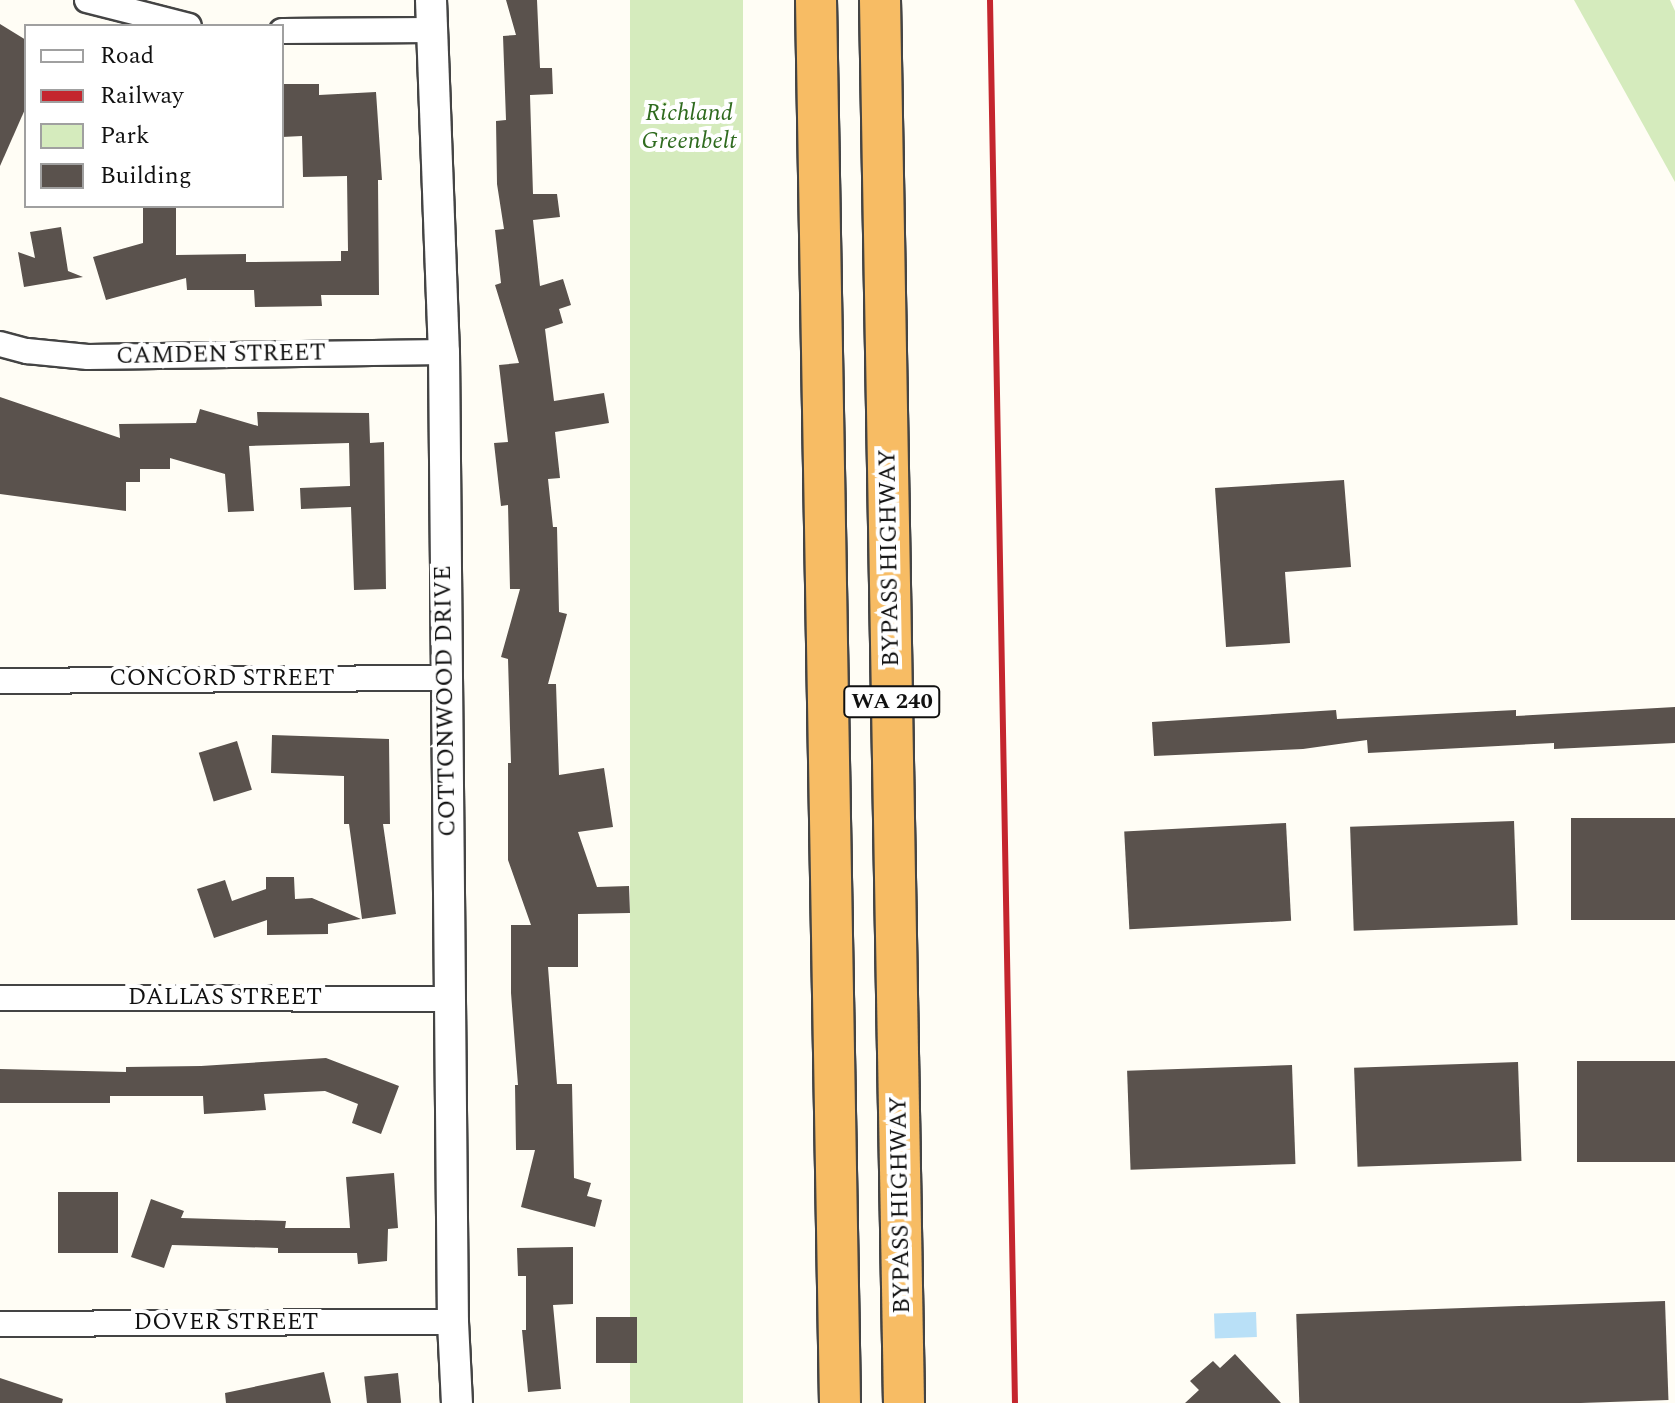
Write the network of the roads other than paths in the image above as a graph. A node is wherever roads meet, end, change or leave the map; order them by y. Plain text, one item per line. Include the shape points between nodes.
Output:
1 (87, 0) edge
2 (816, 0) edge
3 (880, 0) edge
4 (431, 15) edge
5 (180, 24) edge
6 (284, 31) edge
7 (0, 344) edge
8 (444, 352) junction
9 (445, 678) junction
10 (0, 681) edge
11 (0, 998) edge
12 (451, 999) junction
13 (453, 1322) junction
14 (0, 1324) edge
15 (457, 1403) edge
16 (840, 1403) edge
17 (904, 1403) edge

1 - 5 street
2 - 16 highway, WA 240
3 - 17 highway, BYPASS HIGHWAY / WA 240
4 - 6 street
4 - 8 street, COTTONWOOD DRIVE
7 - 8 street, CAMDEN STREET via 88,357
8 - 9 street, COTTONWOOD DRIVE
9 - 10 street, CONCORD STREET
9 - 12 street, COTTONWOOD DRIVE
11 - 12 street, DALLAS STREET
12 - 13 street, COTTONWOOD DRIVE
13 - 14 street, DOVER STREET
13 - 15 street, COTTONWOOD DRIVE

